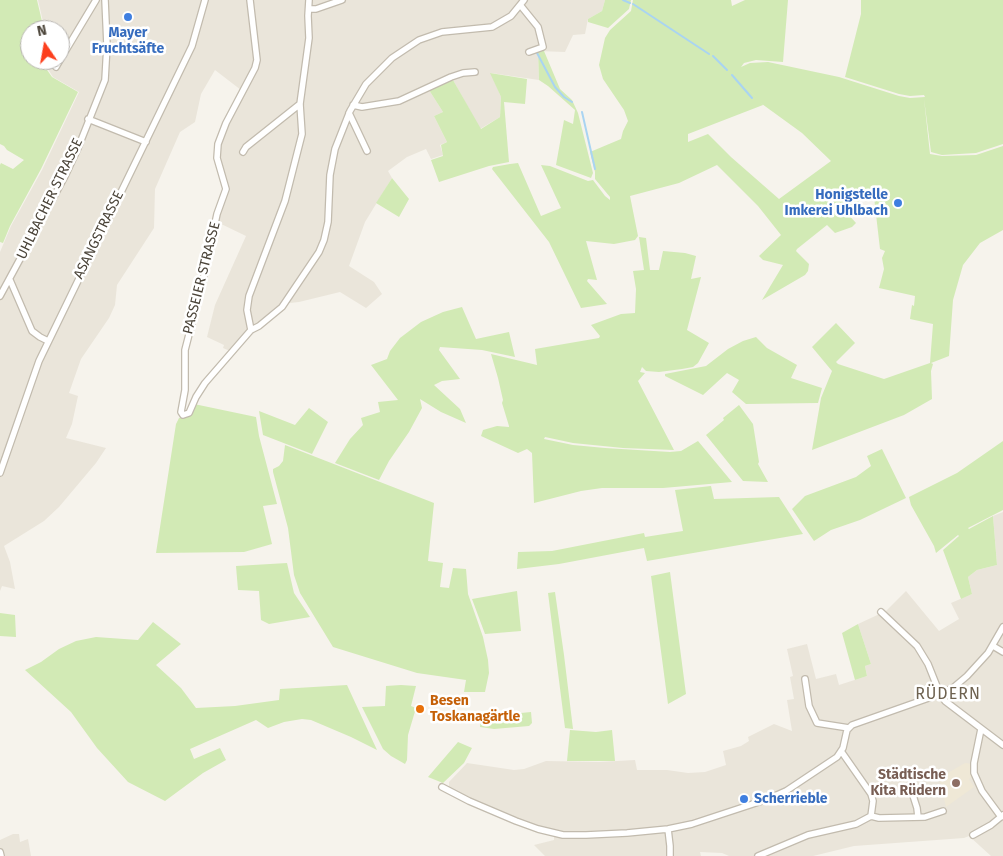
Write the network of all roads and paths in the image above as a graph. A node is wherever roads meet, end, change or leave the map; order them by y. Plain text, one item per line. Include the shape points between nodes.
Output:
1 (96, 0) edge
2 (105, 0) edge
3 (205, 0) edge
4 (250, 0) edge
5 (309, 0) edge
6 (342, 0) edge
7 (522, 3) edge
8 (309, 9) junction
9 (70, 43) edge
10 (529, 52) dead end
11 (476, 72) dead end
12 (300, 104) junction
13 (353, 105) junction
14 (349, 113) junction
15 (88, 119) junction
16 (146, 142) junction
17 (367, 151) dead end
18 (243, 152) dead end
19 (10, 280) junction
20 (0, 296) edge
21 (251, 330) junction
22 (48, 341) junction
23 (0, 474) edge
24 (881, 612) dead end
25 (1003, 626) edge
26 (993, 646) junction
27 (1003, 652) edge
28 (805, 679) dead end
29 (940, 694) junction
30 (849, 728) junction
31 (981, 729) junction
32 (1003, 745) edge
33 (841, 750) junction
34 (910, 786) dead end
35 (442, 787) dead end
36 (944, 811) dead end
37 (871, 816) junction
38 (1002, 816) edge
39 (918, 817) junction
40 (668, 829) junction
41 (973, 835) dead end
42 (0, 852) edge
43 (2, 856) edge
44 (670, 856) edge
45 (758, 856) edge

1 - 9 street
2 - 15 street, UHLBACHER STRASSE via 105,80
3 - 16 street, ASANGSTRASSE via 192,46
4 - 21 street, PASSEIER STRASSE via 256,68 218,144 217,158 226,189 217,214 185,350 182,414 190,412 205,384
5 - 8 street
6 - 8 street
7 - 10 street via 538,27 543,47
7 - 13 street, PASSEIER STRASSE via 504,21 492,27 442,32 412,44 374,76
8 - 12 street via 309,38
11 - 13 street via 463,72 399,101 362,107
12 - 18 street
12 - 21 street via 302,134 285,201 249,296 247,310
13 - 14 street, PASSEIER STRASSE
14 - 17 street
14 - 21 street, PASSEIER STRASSE via 333,157 324,240 282,307
15 - 16 street
15 - 19 street, UHLBACHER STRASSE via 65,176
16 - 22 street, ASANGSTRASSE
19 - 20 street, UHLBACHER STRASSE
19 - 22 street via 32,330
22 - 23 street, ASANGSTRASSE
24 - 29 street via 917,646
25 - 26 street
26 - 27 street
26 - 29 street via 963,681
28 - 30 street via 809,706 817,723
29 - 30 street
29 - 31 street
30 - 33 street
31 - 32 street
31 - 38 street via 974,773 980,787
33 - 37 street via 871,794
33 - 40 street via 833,760 782,793
34 - 39 street
35 - 40 street via 505,817 554,833 593,835
36 - 39 street
37 - 39 street
37 - 45 street via 856,824 808,835
38 - 41 street
40 - 44 street
42 - 43 street

